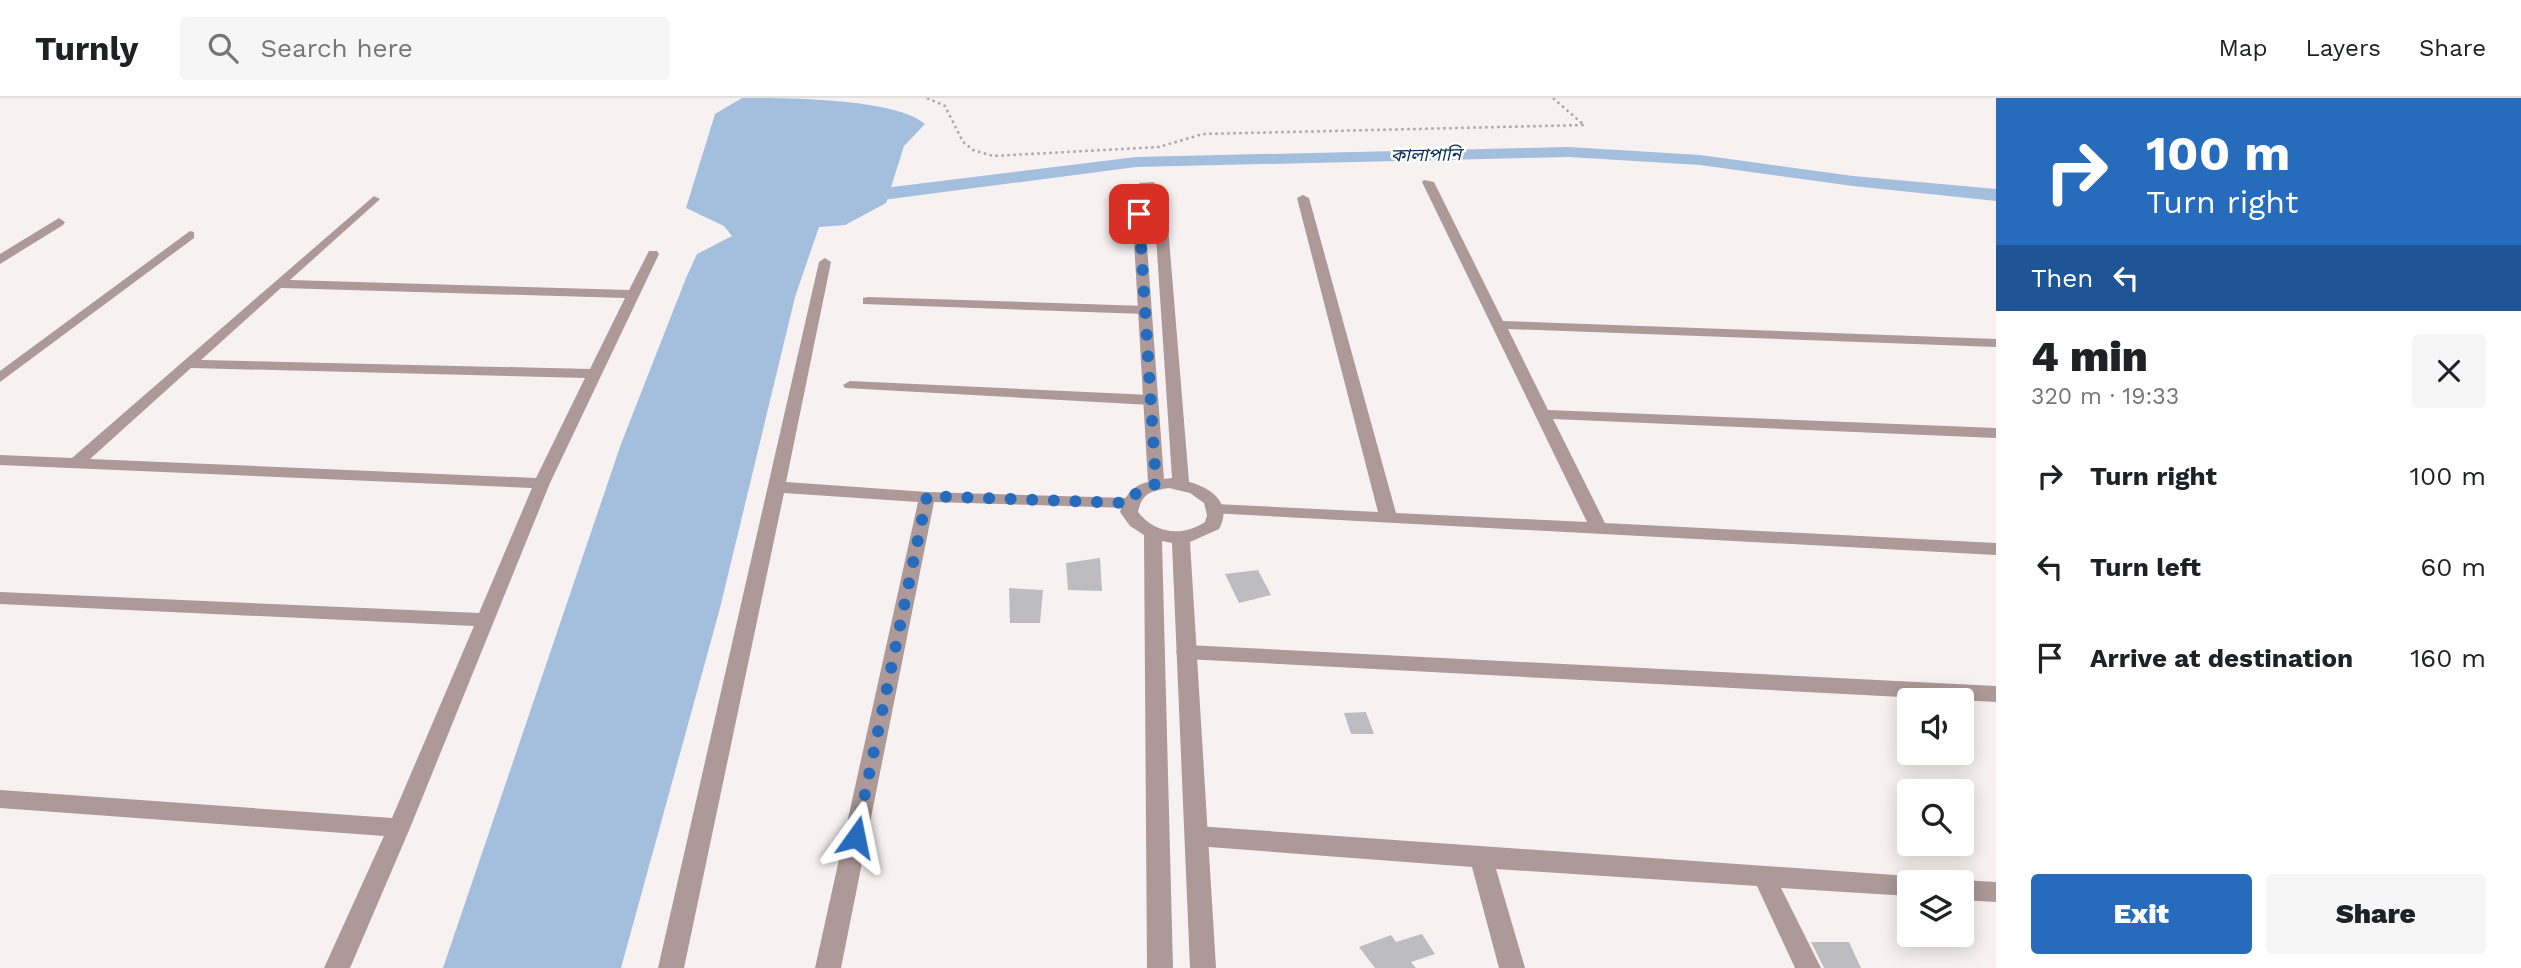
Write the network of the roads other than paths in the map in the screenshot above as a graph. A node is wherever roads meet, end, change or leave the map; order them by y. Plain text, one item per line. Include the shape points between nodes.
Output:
1 (1428, 181) dead end
2 (1303, 198) dead end
3 (374, 199) dead end
4 (59, 222) dead end
5 (190, 235) dead end
6 (653, 254) dead end
7 (0, 260) edge
8 (825, 262) dead end
9 (280, 284) junction
10 (634, 294) junction
11 (868, 301) dead end
12 (1145, 310) junction
13 (1500, 325) junction
14 (1996, 343) edge
15 (189, 365) junction
16 (596, 374) junction
17 (0, 378) edge
18 (850, 385) dead end
19 (1151, 400) junction
20 (1542, 414) junction
21 (1996, 433) edge
22 (0, 460) edge
23 (76, 463) junction
24 (542, 483) junction
25 (1156, 484) junction
26 (1181, 484) junction
27 (777, 487) junction
28 (927, 496) junction
29 (1129, 503) junction
30 (1216, 509) junction
31 (1388, 516) junction
32 (1598, 527) junction
33 (1153, 533) junction
34 (1181, 538) junction
35 (1996, 549) edge
36 (0, 598) edge
37 (486, 620) junction
38 (1186, 652) junction
39 (1996, 694) edge
40 (0, 799) edge
41 (399, 828) junction
42 (1196, 836) junction
43 (1481, 858) junction
44 (1763, 875) junction
45 (1897, 885) edge
46 (1974, 891) edge
47 (1996, 892) edge
48 (337, 968) edge
49 (671, 968) edge
50 (828, 968) edge
51 (1160, 968) edge
52 (1203, 968) edge
53 (1512, 968) edge
54 (1808, 968) edge

1 - 13 street
2 - 31 street
3 - 9 street
4 - 7 street
5 - 17 street
6 - 10 street
8 - 27 street
9 - 10 street
9 - 15 street
10 - 16 street
11 - 12 street
12 - 19 street
12 - 26 street via 1137,189 1144,184 1159,190
13 - 14 street
13 - 20 street
15 - 16 street
15 - 23 street
16 - 24 street
18 - 19 street
19 - 25 street
20 - 21 street
20 - 32 street
22 - 23 street
23 - 24 street
24 - 37 street
25 - 26 street
25 - 29 street via 1138,491
26 - 30 street via 1204,493
27 - 28 street
27 - 49 street
28 - 29 street
28 - 50 street
29 - 33 street via 1134,520
30 - 31 street
30 - 34 street via 1213,525
31 - 32 street
32 - 35 street
33 - 34 street
33 - 51 street
34 - 38 street
36 - 37 street
37 - 41 street
38 - 39 street
38 - 42 street
40 - 41 street
41 - 48 street
42 - 43 street
42 - 52 street
43 - 44 street
43 - 53 street
44 - 45 street
44 - 54 street
46 - 47 street

